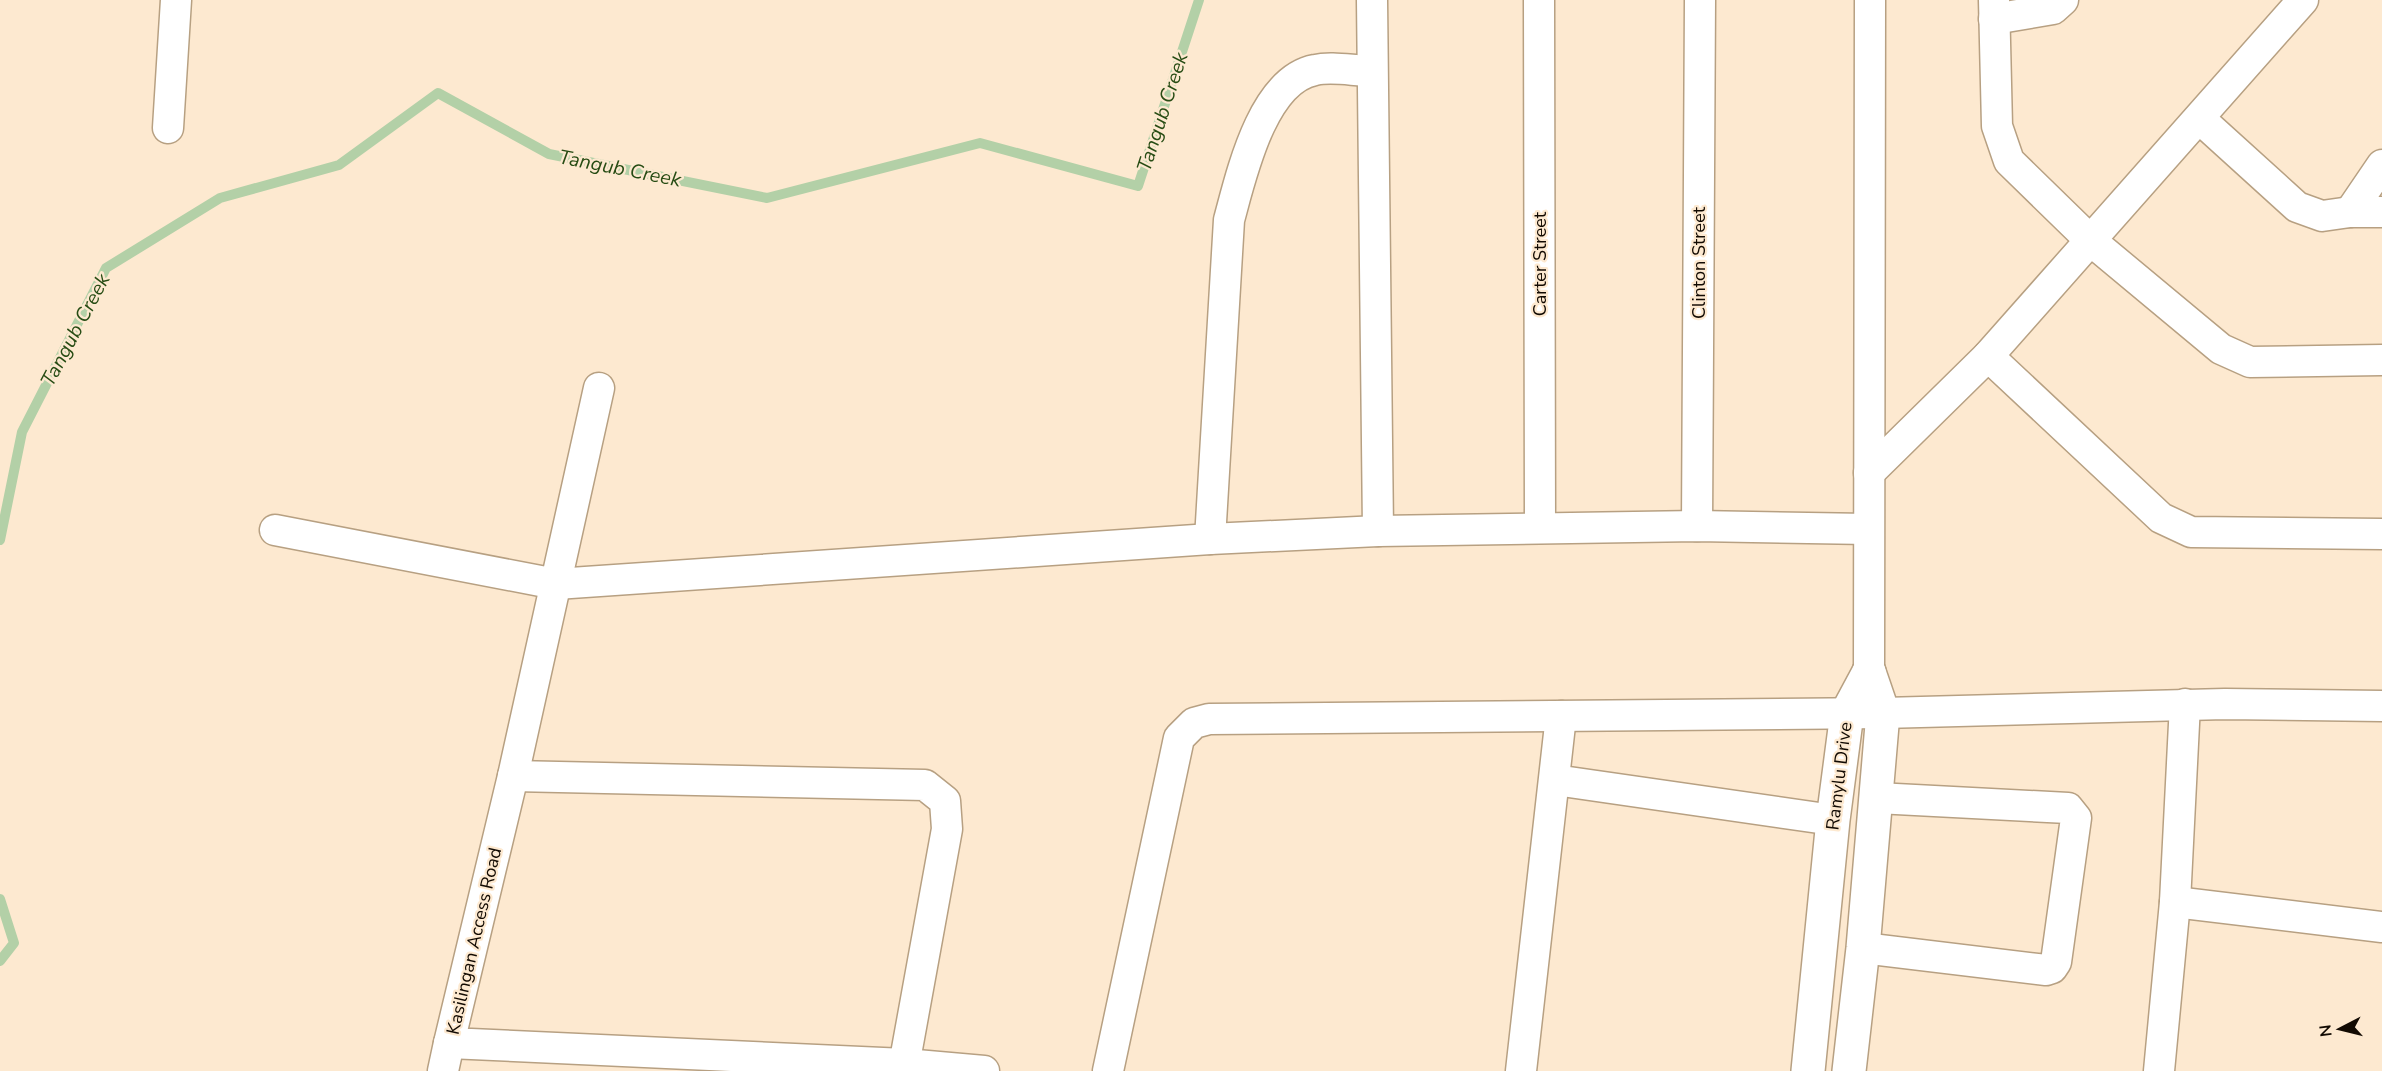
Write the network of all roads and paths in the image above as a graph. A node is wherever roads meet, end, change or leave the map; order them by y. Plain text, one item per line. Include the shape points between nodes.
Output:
1 (176, 0) edge
2 (1372, 0) edge
3 (1539, 0) edge
4 (1700, 0) edge
5 (1870, 0) edge
6 (2063, 0) edge
7 (2303, 0) edge
8 (1994, 10) edge
9 (1371, 71) junction
10 (2200, 119) junction
11 (168, 128) dead end
12 (2382, 165) edge
13 (2350, 212) junction
14 (2382, 212) edge
15 (2090, 240) junction
16 (1988, 356) junction
17 (2382, 360) edge
18 (599, 388) dead end
19 (1869, 473) junction
20 (1697, 526) junction
21 (1540, 528) junction
22 (1868, 529) junction
23 (275, 530) dead end
24 (1378, 531) junction
25 (2382, 534) edge
26 (1210, 539) junction
27 (556, 584) junction
28 (1869, 672) junction
29 (2185, 704) junction
30 (2382, 706) edge
31 (1847, 713) junction
32 (1882, 713) junction
33 (1561, 716) junction
34 (513, 776) junction
35 (1555, 780) junction
36 (1877, 798) junction
37 (1833, 820) junction
38 (2175, 902) junction
39 (2382, 927) edge
40 (1863, 948) junction
41 (449, 1042) junction
42 (904, 1067) edge
43 (443, 1071) edge
44 (984, 1071) edge
45 (1108, 1071) edge
46 (1521, 1071) edge
47 (1808, 1071) edge
48 (1849, 1071) edge
49 (2159, 1071) edge

1 - 11 street
2 - 9 street
3 - 21 street, Carter Street
4 - 20 street, Clinton Street
5 - 19 street
6 - 8 street via 2053,9
7 - 10 street
8 - 15 street via 1997,126 2009,161
9 - 24 street
9 - 26 street via 1315,70 1291,82 1265,114 1243,171 1229,220
10 - 13 street via 2297,207 2322,216
10 - 15 street
12 - 13 street
13 - 14 street
15 - 16 street
15 - 17 street via 2221,349 2250,362
16 - 19 street
16 - 25 street via 2161,518 2191,532
18 - 27 street, Kasilingan Access Road
19 - 22 street
20 - 21 street
20 - 22 street
21 - 24 street
22 - 28 street
23 - 27 street
24 - 26 street
26 - 27 street
27 - 34 street, Kasilingan Access Road
28 - 31 street, Ramylu Drive
28 - 32 street, Ramylu Drive
29 - 30 street
29 - 32 street
29 - 38 street
31 - 32 street
31 - 33 street
31 - 37 street, Ramylu Drive
32 - 36 street, Ramylu Drive
33 - 35 street
33 - 45 street via 1209,719 1194,723 1179,738
34 - 41 street, Kasilingan Access Road
34 - 42 street via 925,785 945,801 947,829
35 - 37 street
35 - 46 street
36 - 40 street, Ramylu Drive
36 - 40 street via 2068,808 2076,818 2056,962 2052,968
37 - 47 street, Ramylu Drive
38 - 39 street
38 - 49 street
40 - 48 street, Ramylu Drive
41 - 42 street, Kasilingan Access Road
41 - 43 street
42 - 44 street, Kasilingan Access Road

